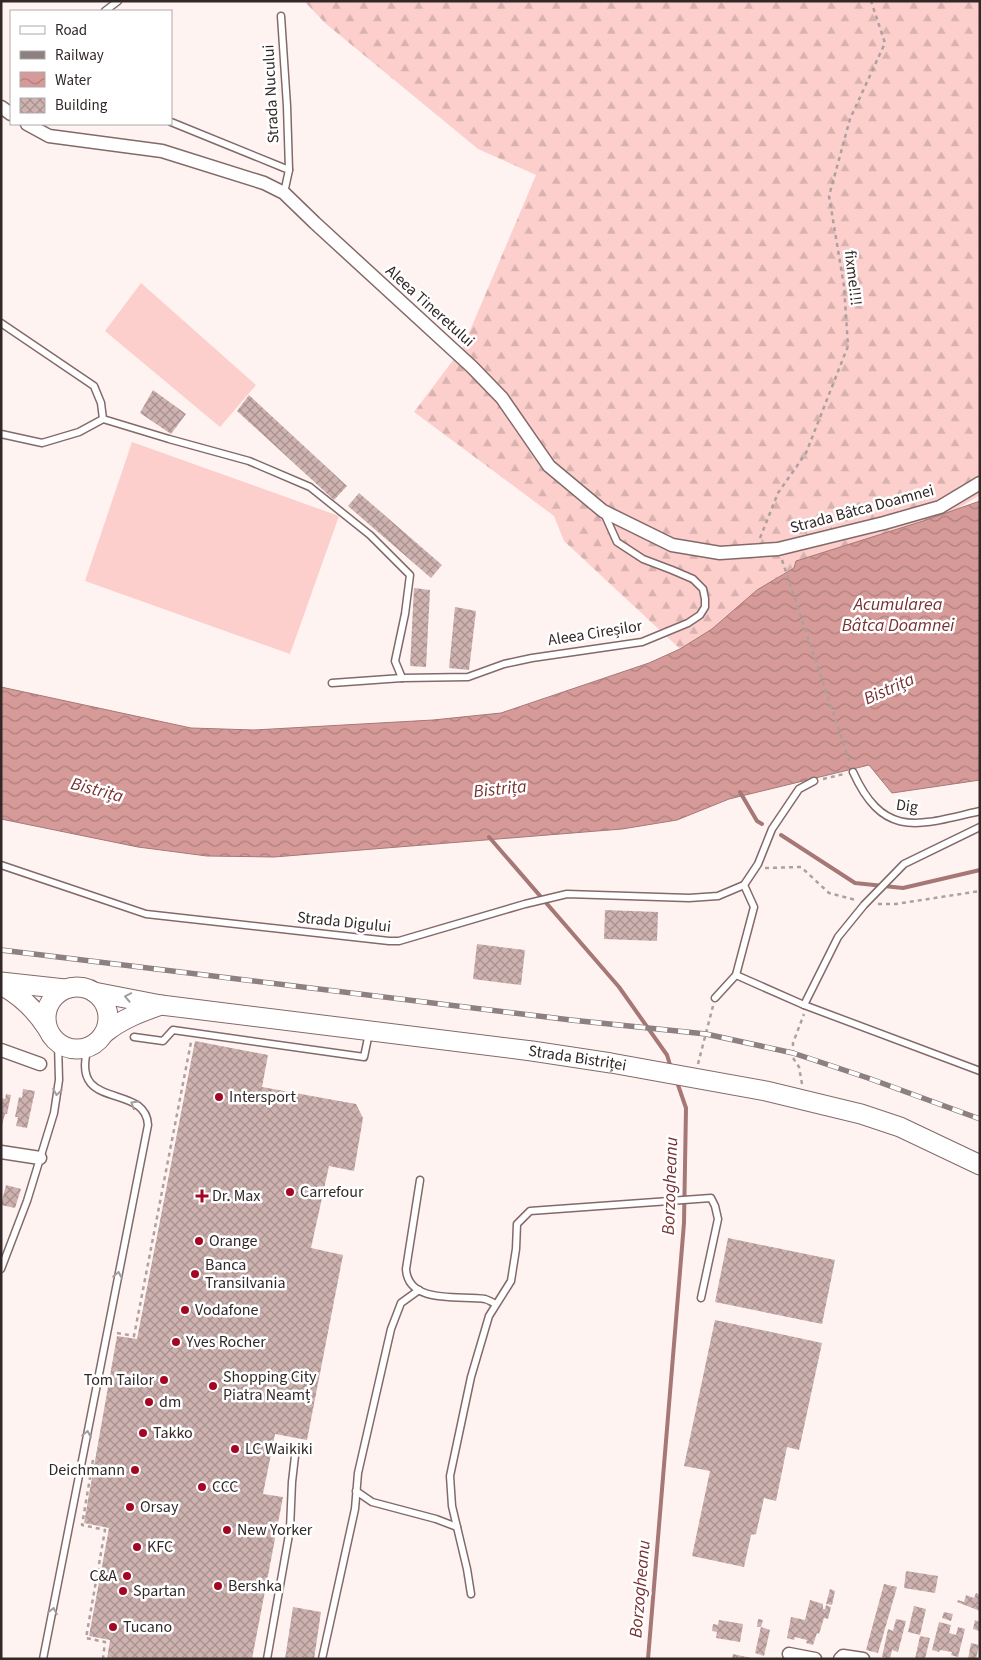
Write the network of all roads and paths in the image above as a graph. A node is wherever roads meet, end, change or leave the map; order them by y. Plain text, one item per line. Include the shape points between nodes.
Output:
1 (118, 1) edge
2 (871, 1) edge
3 (106, 10) edge
4 (281, 16) dead end
5 (172, 122) edge
6 (29, 125) edge
7 (289, 170) junction
8 (284, 193) junction
9 (1, 323) edge
10 (103, 419) junction
11 (1, 434) edge
12 (980, 483) edge
13 (603, 511) junction
14 (778, 549) junction
15 (756, 550) junction
16 (402, 678) junction
17 (332, 683) dead end
18 (853, 772) junction
19 (814, 781) joint
20 (980, 811) edge
21 (980, 827) edge
22 (1, 865) edge
23 (757, 866) junction
24 (744, 885) junction
25 (980, 891) edge
26 (864, 905) junction
27 (736, 975) junction
28 (1, 984) edge
29 (64, 989) junction
30 (94, 992) junction
31 (716, 998) joint
32 (161, 1005) junction
33 (804, 1005) junction
34 (47, 1028) junction
35 (370, 1031) junction
36 (106, 1032) junction
37 (193, 1033) junction
38 (134, 1038) dead end
39 (58, 1043) junction
40 (88, 1048) junction
41 (1, 1050) edge
42 (40, 1064) dead end
43 (980, 1071) edge
44 (695, 1078) junction
45 (804, 1099) junction
46 (1, 1152) edge
47 (40, 1158) junction
48 (980, 1165) edge
49 (420, 1180) dead end
50 (1, 1270) edge
51 (419, 1290) junction
52 (701, 1298) dead end
53 (496, 1304) junction
54 (116, 1333) dead end
55 (295, 1456) dead end
56 (94, 1458) dead end
57 (356, 1492) junction
58 (457, 1527) junction
59 (471, 1594) dead end
60 (789, 1654) dead end
61 (43, 1659) edge
62 (103, 1659) edge
63 (267, 1659) edge
64 (322, 1659) edge
65 (815, 1659) edge
66 (840, 1659) edge
67 (863, 1659) edge

1 - 3 lane
2 - 15 path, fixme!!!! via 885,43 850,119 829,196 844,286 848,346 806,453 778,493
4 - 7 lane, Strada Nucului
5 - 7 lane
6 - 8 street, Aleea Tineretului via 49,136 162,151 264,182
7 - 8 lane, Strada Nucului
8 - 13 street, Aleea Tineretului via 472,366 502,398 549,466
9 - 10 lane via 94,386 101,402
10 - 11 lane via 78,432 42,443
10 - 16 lane via 250,460 310,487 370,535 410,575 395,661
12 - 14 street, Strada Bâtca Doamnei via 940,507
13 - 15 street, Aleea Tineretului via 672,545 720,553
13 - 16 lane, Aleea Cireșilor via 617,542 643,559 693,579 703,588 705,607 700,615 688,624 642,642 532,658 468,677
14 - 15 street, Aleea Tineretului
14 - 18 path
16 - 17 lane, Aleea Cireșilor
18 - 19 path
18 - 20 lane, Dig via 859,786 878,810 898,822 918,823
19 - 23 lane via 799,789 772,829
21 - 26 lane via 904,864
22 - 24 lane, Strada Digului via 146,914 389,942 567,894 689,898 718,896
23 - 24 lane
23 - 26 path via 801,867 829,893
24 - 27 lane via 754,907
25 - 26 path via 896,904
26 - 33 lane via 838,937
27 - 31 lane
27 - 33 lane
28 - 29 main road
28 - 34 main road via 37,1012
29 - 30 main road via 85,988
29 - 34 main road via 50,1001
32 -> 30 main road, Strada Bistriței
30 - 36 main road via 106,1006
31 - 44 path
32 - 35 main road, Strada Bistriței
32 - 36 main road, Strada Bistriței via 123,1020
33 - 43 lane
33 - 45 path via 804,1018 793,1043 793,1058 799,1067
34 - 39 main road
35 - 37 lane via 364,1057
35 - 44 main road, Strada Bistriței via 532,1051
36 - 40 main road
37 - 38 lane via 173,1030 162,1040
37 - 54 path via 134,1336
39 - 40 main road via 78,1050
39 -> 47 lane via 54,1113
61 -> 40 lane via 148,1125 148,1117 135,1103 104,1092 90,1083 84,1061
41 - 42 street
44 - 45 main road, Strada Bistriței
45 - 48 main road, Strada Bistriței via 900,1127
46 - 47 street
47 - 50 lane
49 - 51 lane via 406,1269 406,1277
51 - 53 lane via 433,1295 486,1299
51 - 57 lane via 401,1303 391,1329
52 - 53 lane via 718,1219 716,1206 710,1198 530,1211 517,1224 511,1281
53 - 58 lane via 489,1316 471,1377 450,1476
55 - 63 lane via 290,1529
56 - 62 path via 82,1525 105,1530 86,1638 106,1642
57 - 58 lane via 372,1502
57 - 64 lane
58 - 59 lane
60 - 65 street
66 - 67 street via 844,1656

